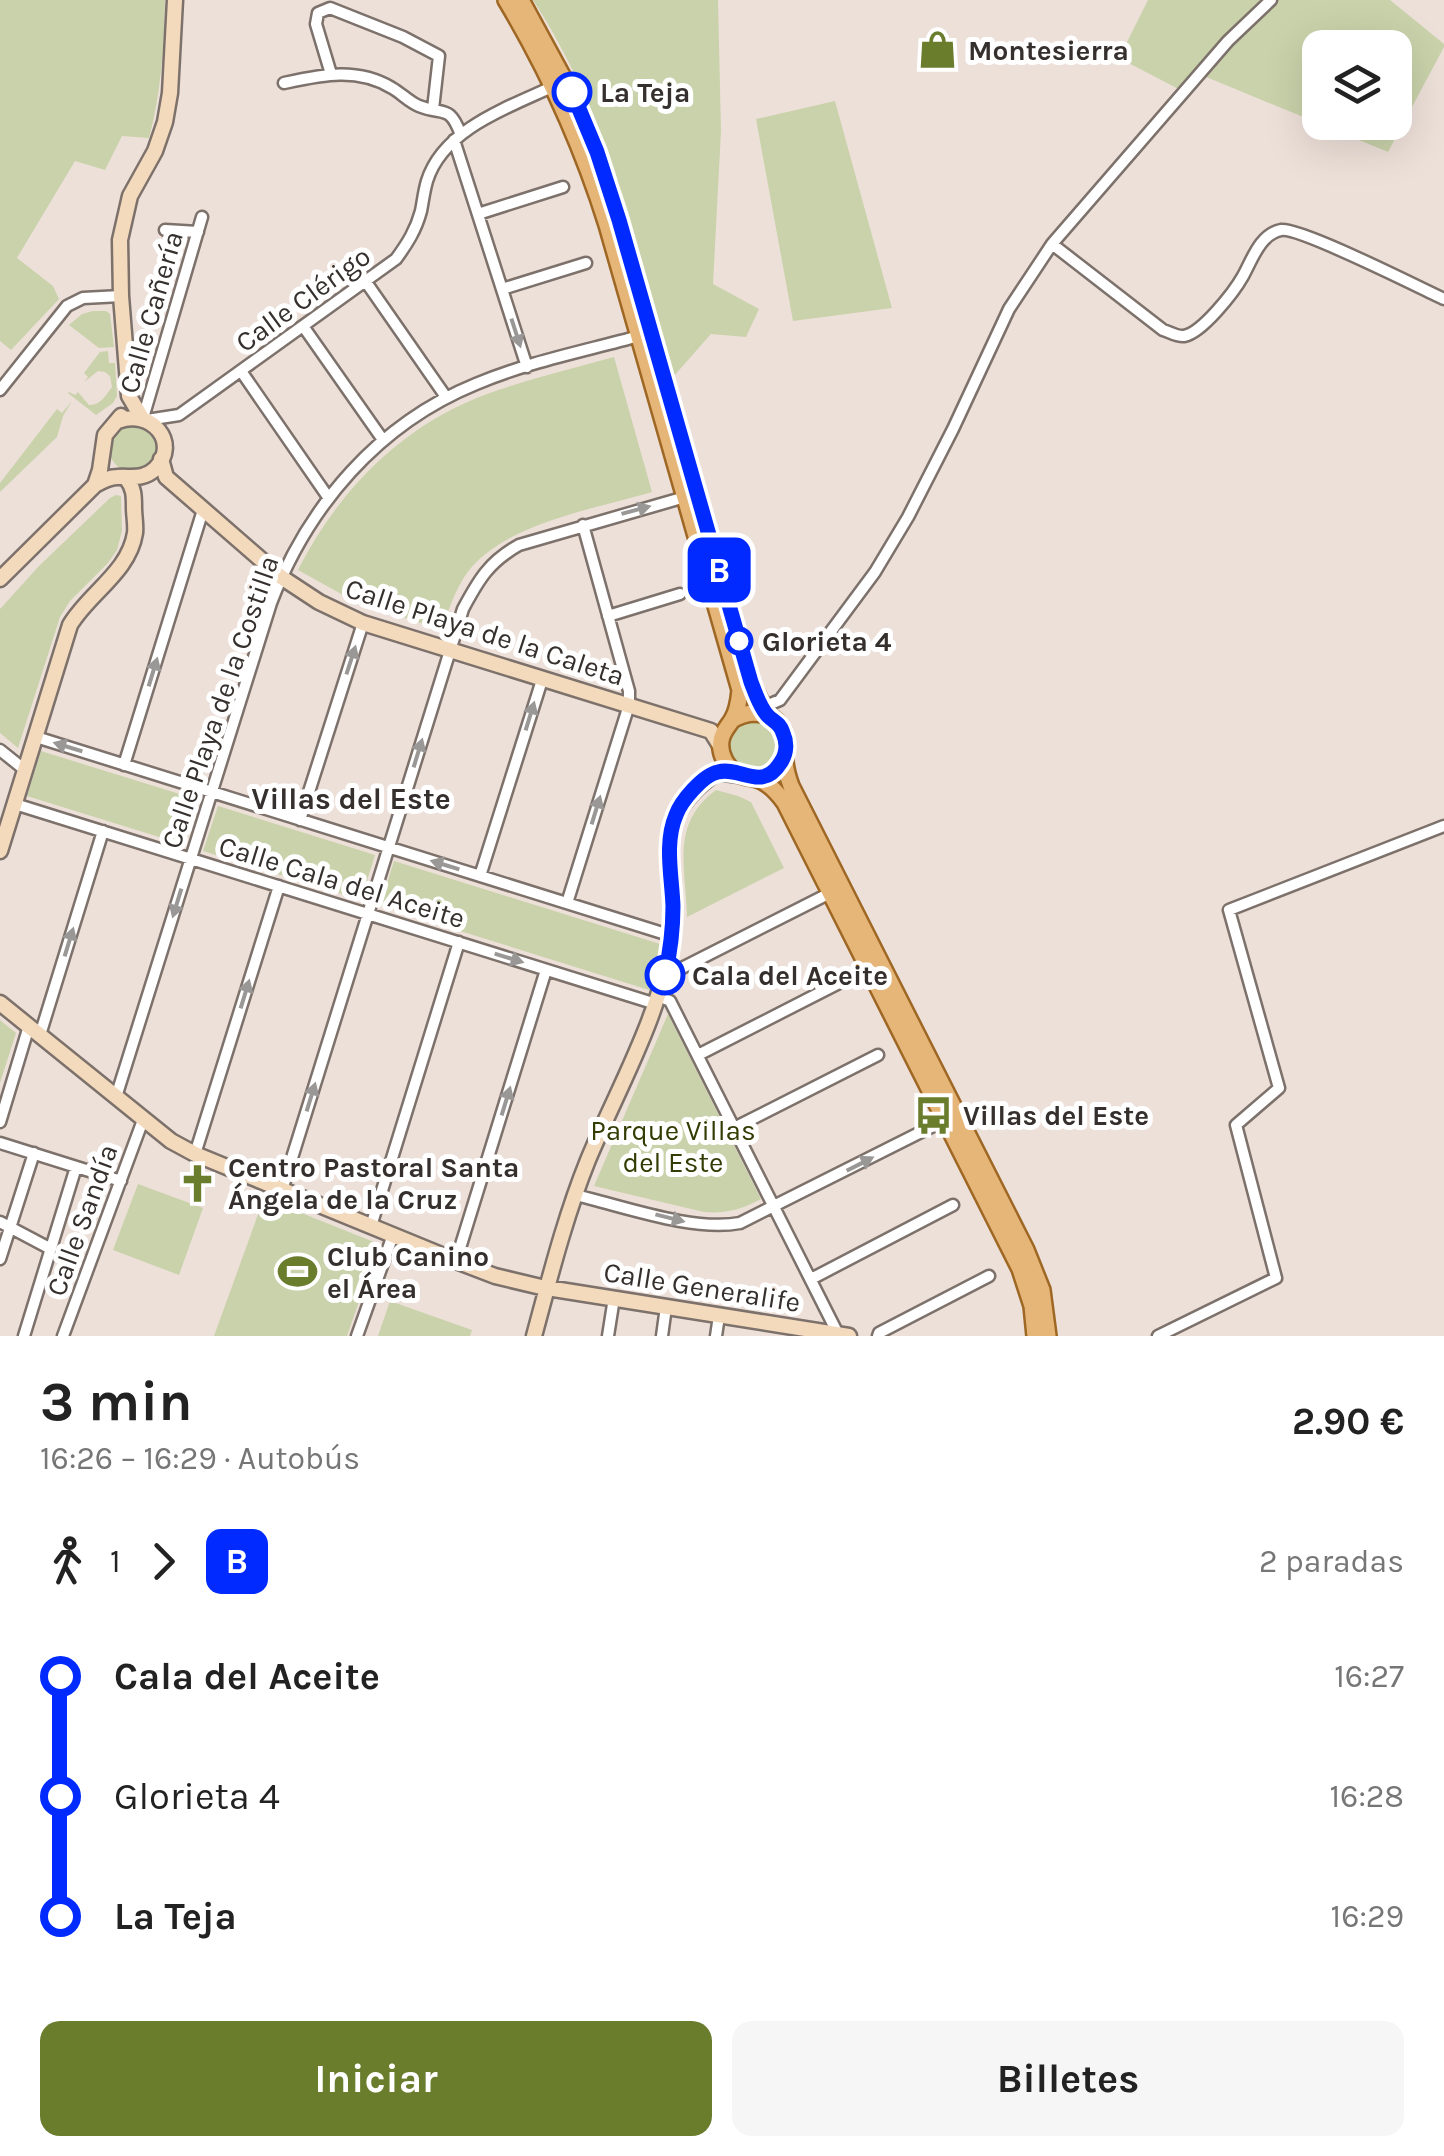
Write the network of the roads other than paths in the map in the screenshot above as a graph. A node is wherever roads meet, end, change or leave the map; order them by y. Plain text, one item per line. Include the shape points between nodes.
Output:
1 (175, 0) edge
2 (506, 0) edge
3 (521, 0) edge
4 (1272, 0) edge
5 (331, 74) junction
6 (284, 83) dead end
7 (554, 86) junction
8 (433, 109) junction
9 (457, 137) junction
10 (563, 187) dead end
11 (478, 214) junction
12 (202, 217) dead end
13 (165, 230) dead end
14 (198, 232) junction
15 (1052, 244) junction
16 (586, 263) dead end
17 (366, 282) junction
18 (502, 289) junction
19 (121, 296) junction
20 (1444, 299) edge
21 (303, 326) junction
22 (639, 336) junction
23 (527, 367) junction
24 (241, 370) junction
25 (0, 390) edge
26 (128, 396) junction
27 (446, 397) junction
28 (179, 415) junction
29 (144, 419) junction
30 (118, 420) junction
31 (383, 440) junction
32 (163, 452) junction
33 (103, 455) junction
34 (166, 476) junction
35 (135, 479) junction
36 (95, 484) junction
37 (328, 497) junction
38 (685, 497) junction
39 (203, 510) junction
40 (583, 525) junction
41 (281, 577) junction
42 (0, 579) edge
43 (680, 594) dead end
44 (608, 616) junction
45 (363, 623) junction
46 (450, 650) junction
47 (542, 680) junction
48 (780, 700) junction
49 (628, 705) junction
50 (765, 715) junction
51 (730, 722) junction
52 (710, 732) junction
53 (36, 737) junction
54 (721, 749) junction
55 (0, 750) edge
56 (784, 757) junction
57 (124, 765) junction
58 (25, 770) junction
59 (717, 772) junction
60 (747, 776) junction
61 (212, 792) junction
62 (15, 804) junction
63 (300, 820) junction
64 (1444, 826) edge
65 (103, 831) junction
66 (388, 847) junction
67 (0, 851) edge
68 (191, 859) junction
69 (480, 876) junction
70 (279, 886) junction
71 (830, 893) junction
72 (567, 903) junction
73 (367, 914) junction
74 (672, 936) junction
75 (459, 942) junction
76 (667, 967) junction
77 (546, 970) junction
78 (841, 982) dead end
79 (657, 1000) junction
80 (0, 1003) edge
81 (34, 1031) junction
82 (698, 1055) junction
83 (878, 1055) dead end
84 (116, 1097) junction
85 (144, 1120) junction
86 (945, 1120) junction
87 (0, 1122) edge
88 (734, 1128) junction
89 (0, 1143) edge
90 (34, 1153) junction
91 (195, 1154) junction
92 (76, 1166) junction
93 (121, 1181) junction
94 (282, 1190) junction
95 (575, 1195) junction
96 (953, 1205) dead end
97 (774, 1207) junction
98 (5, 1224) edge
99 (372, 1226) junction
100 (393, 1235) junction
101 (51, 1249) junction
102 (0, 1259) edge
103 (456, 1261) junction
104 (989, 1276) dead end
105 (811, 1279) junction
106 (547, 1288) junction
107 (614, 1298) junction
108 (666, 1307) junction
109 (719, 1316) junction
110 (769, 1330) edge
111 (843, 1335) edge
112 (24, 1336) edge
113 (63, 1336) edge
114 (357, 1336) edge
115 (534, 1336) edge
116 (608, 1336) edge
117 (662, 1336) edge
118 (716, 1336) edge
119 (878, 1336) edge
120 (1036, 1336) edge
121 (1048, 1336) edge
122 (1158, 1336) edge

1 - 19 street via 165,122 130,196 120,240
2 - 7 main road
3 - 50 main road via 572,92 609,186
4 - 15 street via 1228,41
5 - 6 street
5 - 8 street via 370,78
5 - 8 street via 316,24 318,13 330,8 439,56
7 - 9 street, Calle Clérigo
7 - 22 main road via 596,190
8 - 9 street via 455,120
9 - 11 street
9 - 17 street, Calle Clérigo via 427,180 412,236
10 - 11 street
11 - 18 street
12 - 14 street, Calle Cañería
13 - 14 street
14 - 29 street, Calle Cañería
15 - 20 street via 1162,330 1181,337 1211,317 1264,240 1285,229
15 - 48 street via 1002,323 908,517
16 - 18 street
17 - 21 street, Calle Clérigo
17 - 27 street
18 -> 23 street
19 - 25 street via 67,306
19 - 26 street
21 - 24 street, Calle Clérigo
21 - 31 street
22 - 23 street, Calle Playa de la Costilla
22 - 38 main road
23 - 27 street, Calle Playa de la Costilla
24 - 28 street, Calle Clérigo
24 - 37 street
26 - 29 street
26 - 30 street
27 - 31 street, Calle Playa de la Costilla
28 - 29 street, Calle Clérigo
28 - 32 street, Calle Clérigo
29 - 30 street
29 - 32 street via 155,426
30 - 33 street via 105,435
31 - 37 street, Calle Playa de la Costilla
32 - 34 street
32 - 35 street via 159,464
33 - 35 street via 114,472
33 - 36 street
34 - 35 street
34 - 39 street, Calle Playa de la Caleta
35 - 36 street
35 - 53 street via 129,551 70,625
36 - 42 street
37 - 41 street, Calle Playa de la Costilla
40 -> 38 street
38 - 51 main road via 740,690
39 - 41 street, Calle Playa de la Caleta
57 -> 39 street
40 - 44 street
40 - 46 street via 499,557 462,609
41 - 45 street, Calle Playa de la Caleta
41 - 61 street, Calle Playa de la Costilla
43 - 44 street
44 - 49 street via 630,690
45 - 46 street, Calle Playa de la Caleta
63 -> 45 street
46 - 47 street, Calle Playa de la Caleta
66 -> 46 street
47 - 49 street, Calle Playa de la Caleta
69 -> 47 street
48 - 50 street
48 - 50 street
49 - 52 street, Calle Playa de la Caleta
72 -> 49 street
50 - 51 main road
50 - 56 main road via 785,735
51 - 52 street
51 - 54 main road
52 - 54 street
57 -> 53 street, Calle Cala del Aceite
53 - 58 street
54 - 59 street
54 - 60 main road via 730,769
55 - 58 street
56 - 60 main road via 770,773
56 - 121 main road via 791,786 1032,1263
57 - 61 street, Calle Cala del Aceite
58 - 62 street
59 - 60 street
59 - 74 street via 686,797 672,825
60 - 71 main road via 776,790
61 - 63 street, Calle Cala del Aceite
61 - 68 street, Calle Playa de la Costilla
62 - 65 street, Calle Cala del Aceite
62 - 67 street
63 - 66 street, Calle Cala del Aceite
64 - 122 street via 1229,910 1279,1088 1236,1125 1276,1278
65 - 68 street, Calle Cala del Aceite
81 -> 65 street
69 -> 66 street, Calle Cala del Aceite
66 - 73 street
68 - 70 street, Calle Cala del Aceite
68 -> 84 street, Calle Playa de la Costilla
69 - 72 street, Calle Cala del Aceite
70 - 73 street, Calle Cala del Aceite
91 -> 70 street
71 - 76 street via 680,969
71 - 86 main road
72 - 74 street, Calle Cala del Aceite
73 - 75 street, Calle Cala del Aceite
94 -> 73 street
74 - 76 street
75 -> 77 street, Calle Cala del Aceite
75 - 99 street
76 - 79 street
77 - 79 street, Calle Cala del Aceite
103 -> 77 street
78 - 82 street
79 - 82 street via 670,1000
79 - 95 street
80 - 81 street, Calle Generalife
81 - 84 street, Calle Generalife
81 - 87 street
82 - 88 street
83 - 88 street
84 - 85 street, Calle Generalife
85 - 91 street, Calle Generalife
85 - 93 street, Calle Sandía
97 -> 86 street
86 - 120 main road via 1020,1268
88 - 97 street
89 - 90 street
90 - 92 street
90 - 98 street
91 - 94 street, Calle Generalife
92 - 93 street
92 - 101 street
93 - 113 street, Calle Sandía
94 - 99 street, Calle Generalife
95 -> 97 street via 710,1226 740,1223
95 - 106 street
96 - 105 street
97 - 105 street
98 - 101 street
98 - 102 street
99 - 100 street, Calle Generalife
100 - 103 street, Calle Generalife
100 - 114 street
101 - 112 street
103 - 106 street, Calle Generalife
104 - 119 street
105 - 111 street
106 - 107 street, Calle Generalife
106 - 115 street
107 - 108 street, Calle Generalife
107 - 116 street
108 - 109 street, Calle Generalife
108 - 117 street
109 - 110 street, Calle Generalife
109 - 118 street
110 - 111 street, Calle Generalife

